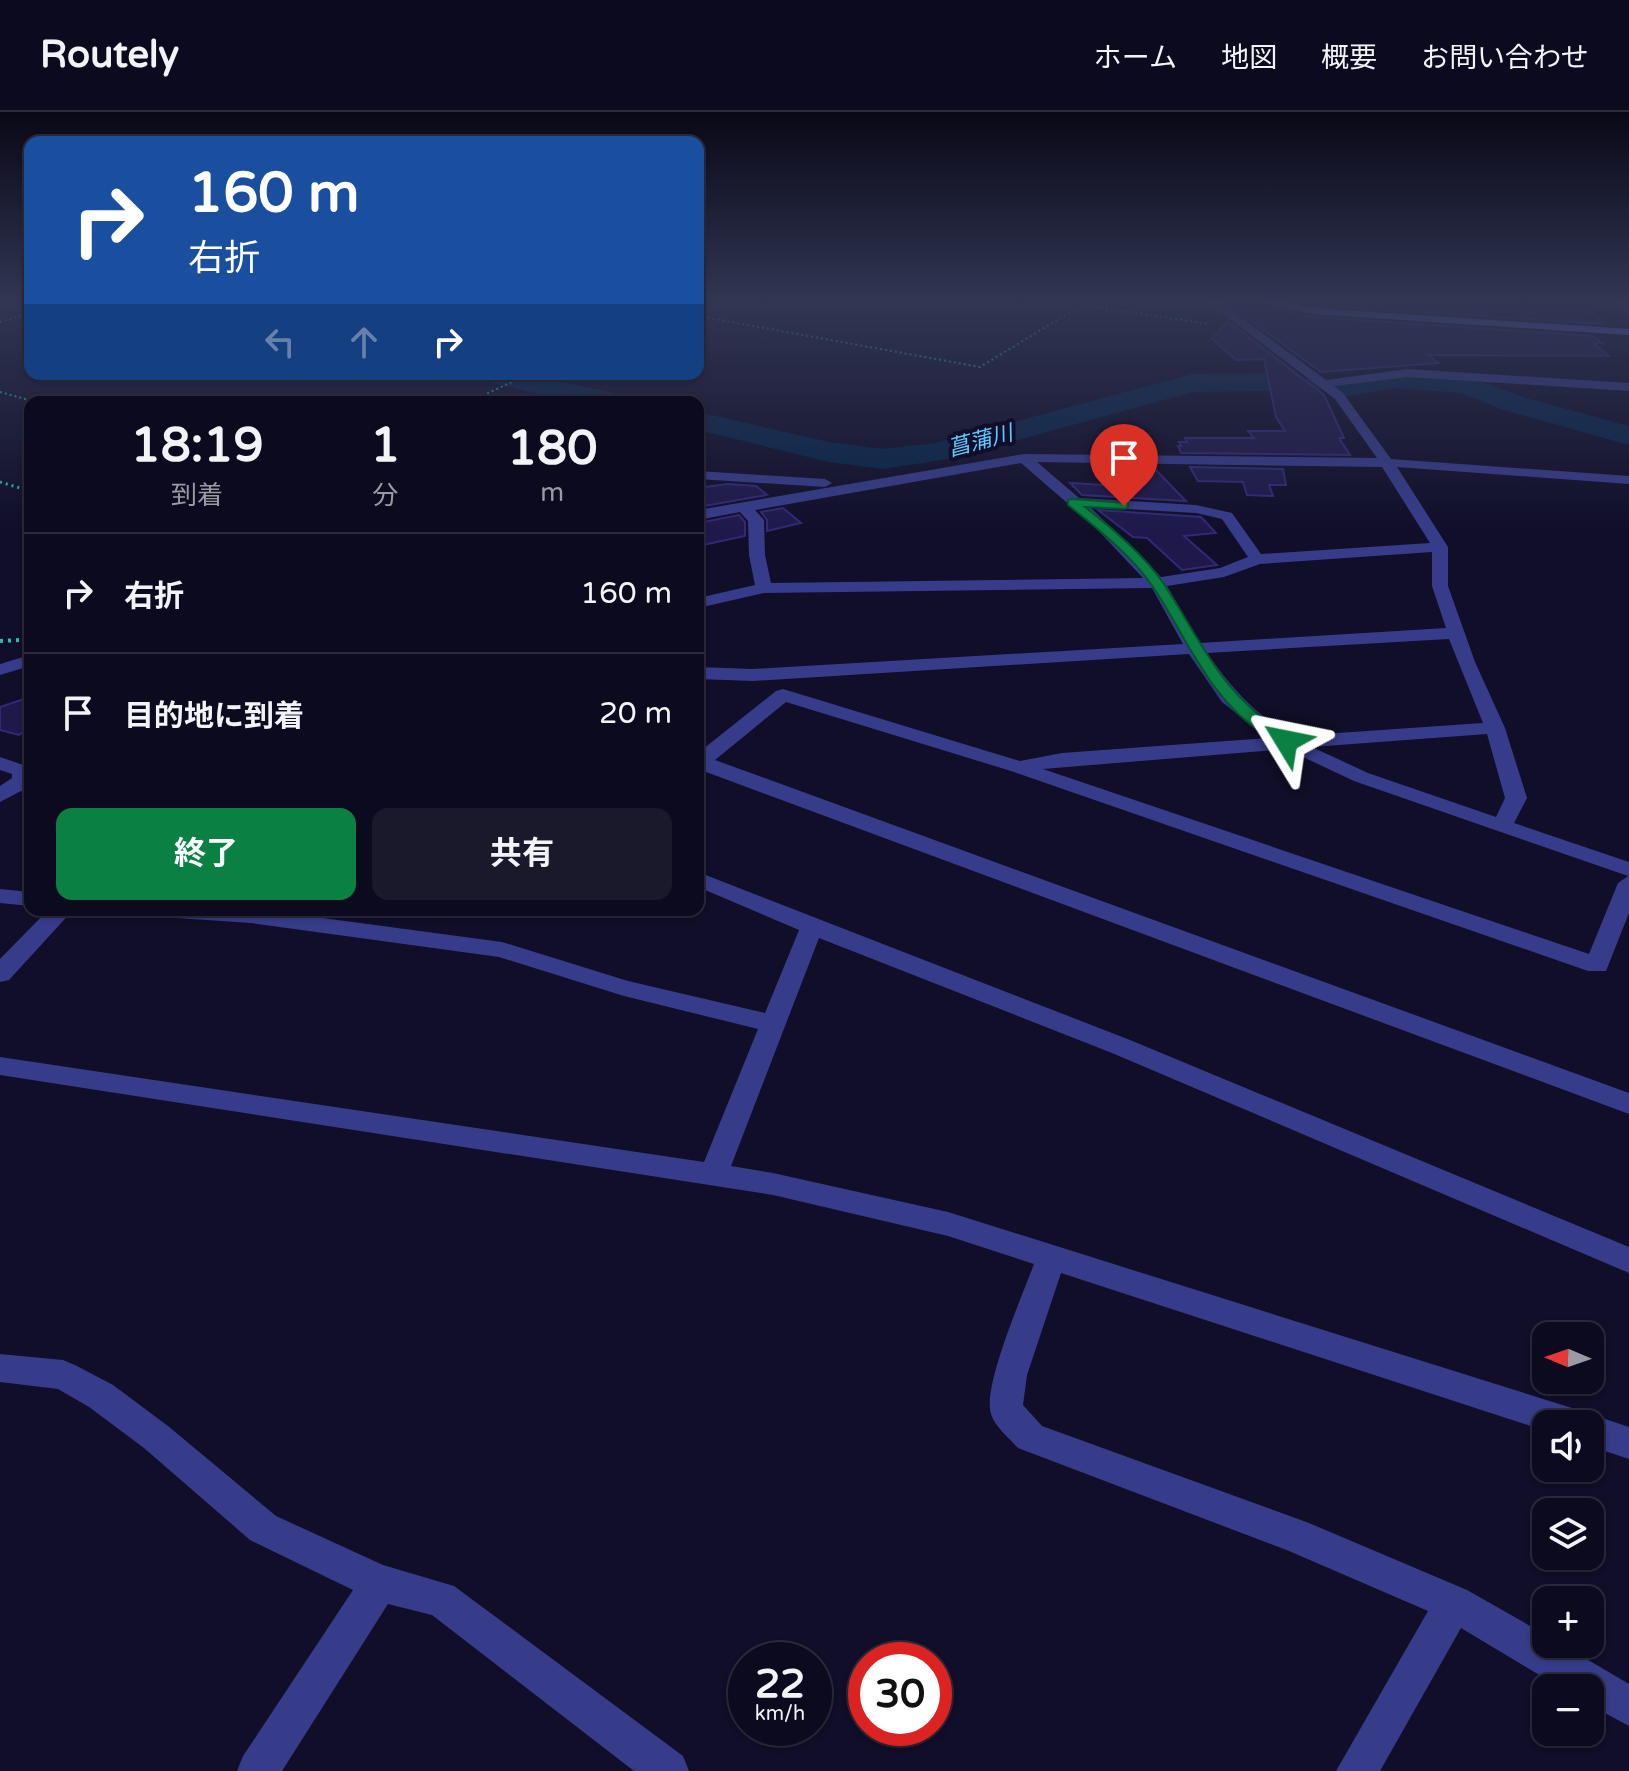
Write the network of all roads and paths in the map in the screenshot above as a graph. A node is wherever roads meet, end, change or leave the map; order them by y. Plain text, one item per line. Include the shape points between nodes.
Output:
1 (1315, 376) edge
2 (1382, 376) edge
3 (1462, 376) edge
4 (516, 380) edge
5 (1325, 384) junction
6 (1629, 387) edge
7 (0, 392) edge
8 (482, 396) edge
9 (24, 399) edge
10 (1024, 458) junction
11 (1387, 463) junction
12 (704, 475) edge
13 (1629, 480) edge
14 (0, 482) edge
15 (867, 485) junction
16 (24, 489) edge
17 (1072, 502) junction
18 (743, 506) junction
19 (704, 514) edge
20 (1440, 547) junction
21 (1257, 559) junction
22 (1157, 583) junction
23 (764, 588) junction
24 (704, 602) edge
25 (1457, 633) junction
26 (1196, 651) junction
27 (24, 662) edge
28 (0, 670) edge
29 (704, 673) edge
30 (1495, 728) junction
31 (1286, 741) junction
32 (704, 758) edge
33 (0, 763) edge
34 (704, 764) edge
35 (1018, 767) junction
36 (24, 774) edge
37 (24, 783) edge
38 (0, 796) edge
39 (1502, 826) junction
40 (1629, 870) edge
41 (704, 882) edge
42 (1629, 883) edge
43 (0, 896) edge
44 (24, 898) edge
45 (55, 916) edge
46 (277, 916) edge
47 (812, 927) junction
48 (0, 974) edge
49 (775, 1024) junction
50 (0, 1066) edge
51 (1629, 1104) edge
52 (713, 1175) junction
53 (1052, 1255) junction
54 (1629, 1260) edge
55 (0, 1368) edge
56 (1532, 1411) edge
57 (1604, 1435) edge
58 (1629, 1443) edge
59 (380, 1583) junction
60 (1454, 1603) junction
61 (1629, 1706) edge
62 (258, 1771) edge
63 (668, 1771) edge
64 (1357, 1771) edge

1 - 5 street
2 - 5 street
3 - 6 street
4 - 8 path
5 - 11 street via 1348,406
7 - 9 path
10 - 11 street
10 - 15 street
10 - 17 street
11 - 13 street
11 - 20 street
12 - 15 street
14 - 16 path
15 - 18 street
17 - 21 street via 1196,509 1227,516
17 - 22 street
18 - 19 street
18 - 23 street via 756,520
20 - 21 street
20 - 25 street via 1440,586
21 - 22 street via 1216,574
22 - 23 street
22 - 26 street
23 - 24 street
25 - 26 street
25 - 30 street
26 - 29 street
26 - 31 street via 1229,698
27 - 28 street
30 - 31 street
30 - 39 street via 1516,798
31 - 35 street
31 - 39 street via 1361,777
32 - 35 street via 783,695
33 - 36 street
34 - 51 street
35 - 42 street via 1597,965
37 - 38 street
39 - 40 street
41 - 47 street
43 - 44 street
45 - 48 street
46 - 49 street via 502,950 624,988
47 - 49 street
47 - 54 street
49 - 52 street
50 - 52 street
52 - 53 street via 948,1224
53 - 56 street
53 - 60 street via 1010,1375 1006,1410 1030,1437 1296,1536
55 - 59 street via 63,1375 101,1396 263,1528
57 - 58 street
59 - 62 street
59 - 63 street via 441,1599
60 - 61 street
60 - 64 street

